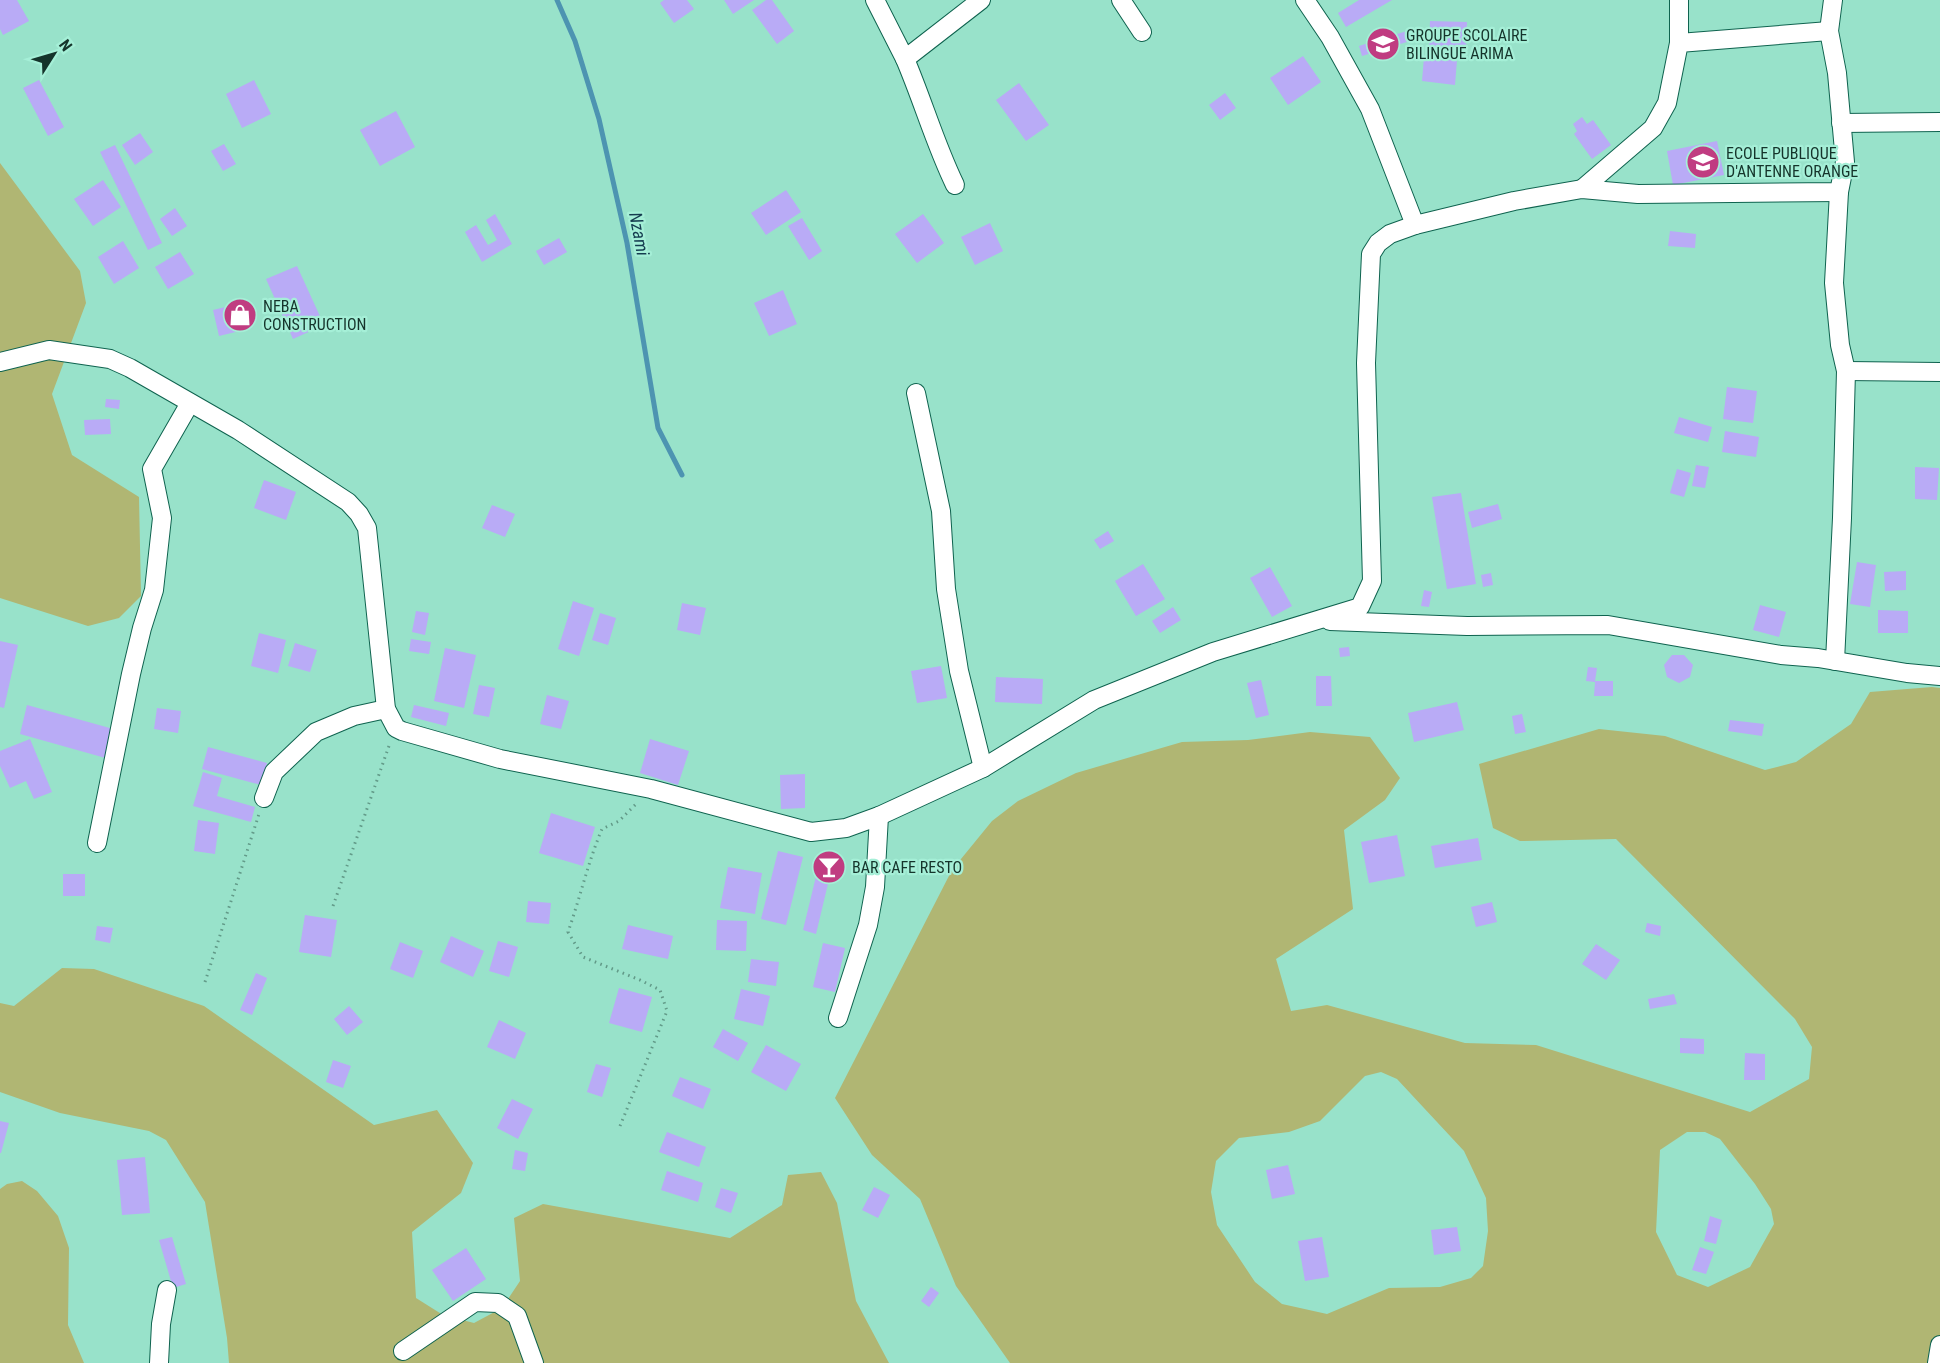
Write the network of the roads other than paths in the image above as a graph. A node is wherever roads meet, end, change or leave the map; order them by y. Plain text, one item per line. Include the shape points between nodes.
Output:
1 (875, 0) edge
2 (981, 0) edge
3 (1121, 0) edge
4 (1305, 0) edge
5 (1679, 0) edge
6 (1833, 0) edge
7 (1829, 31) junction
8 (1142, 32) dead end
9 (1679, 43) junction
10 (905, 59) junction
11 (1940, 122) edge
12 (1841, 123) junction
13 (955, 185) dead end
14 (1582, 189) junction
15 (1839, 192) junction
16 (1415, 225) junction
17 (0, 362) edge
18 (1846, 371) junction
19 (1940, 372) edge
20 (916, 393) dead end
21 (190, 403) junction
22 (1319, 621) junction
23 (1835, 661) junction
24 (1940, 676) edge
25 (386, 709) junction
26 (983, 768) junction
27 (264, 798) road end
28 (879, 816) junction
29 (97, 843) dead end
30 (838, 1018) dead end
31 (167, 1290) dead end
32 (1940, 1345) edge
33 (403, 1351) dead end
34 (159, 1363) edge
35 (534, 1363) edge
36 (1937, 1363) edge

1 - 10 street
2 - 10 street
3 - 8 street
4 - 16 street via 1370,109
5 - 9 street
6 - 7 street
7 - 9 street
7 - 12 street
9 - 14 street via 1667,103 1653,128
10 - 13 street
11 - 12 street
12 - 15 street via 1845,162
14 - 15 street via 1638,194
14 - 16 street
15 - 18 street via 1834,283
16 - 22 street via 1390,234 1371,254 1366,363 1372,581 1360,607
17 - 21 street via 50,350 110,359
18 - 19 street
18 - 23 street
20 - 26 street via 940,511 946,589 960,671
21 - 25 street via 348,502 359,514 367,528
21 - 29 street via 152,469 162,518 154,590 131,674
22 - 23 street via 1467,627 1608,625
22 - 26 street via 1213,652 1094,700
23 - 24 street
25 - 27 street via 354,716 316,732 274,772
25 - 28 street via 396,728 402,731 500,759 651,789 811,831 846,828
26 - 28 street
28 - 30 street via 875,887 868,925
31 - 34 street
32 - 36 street
33 - 35 street via 475,1302 498,1303 517,1316

